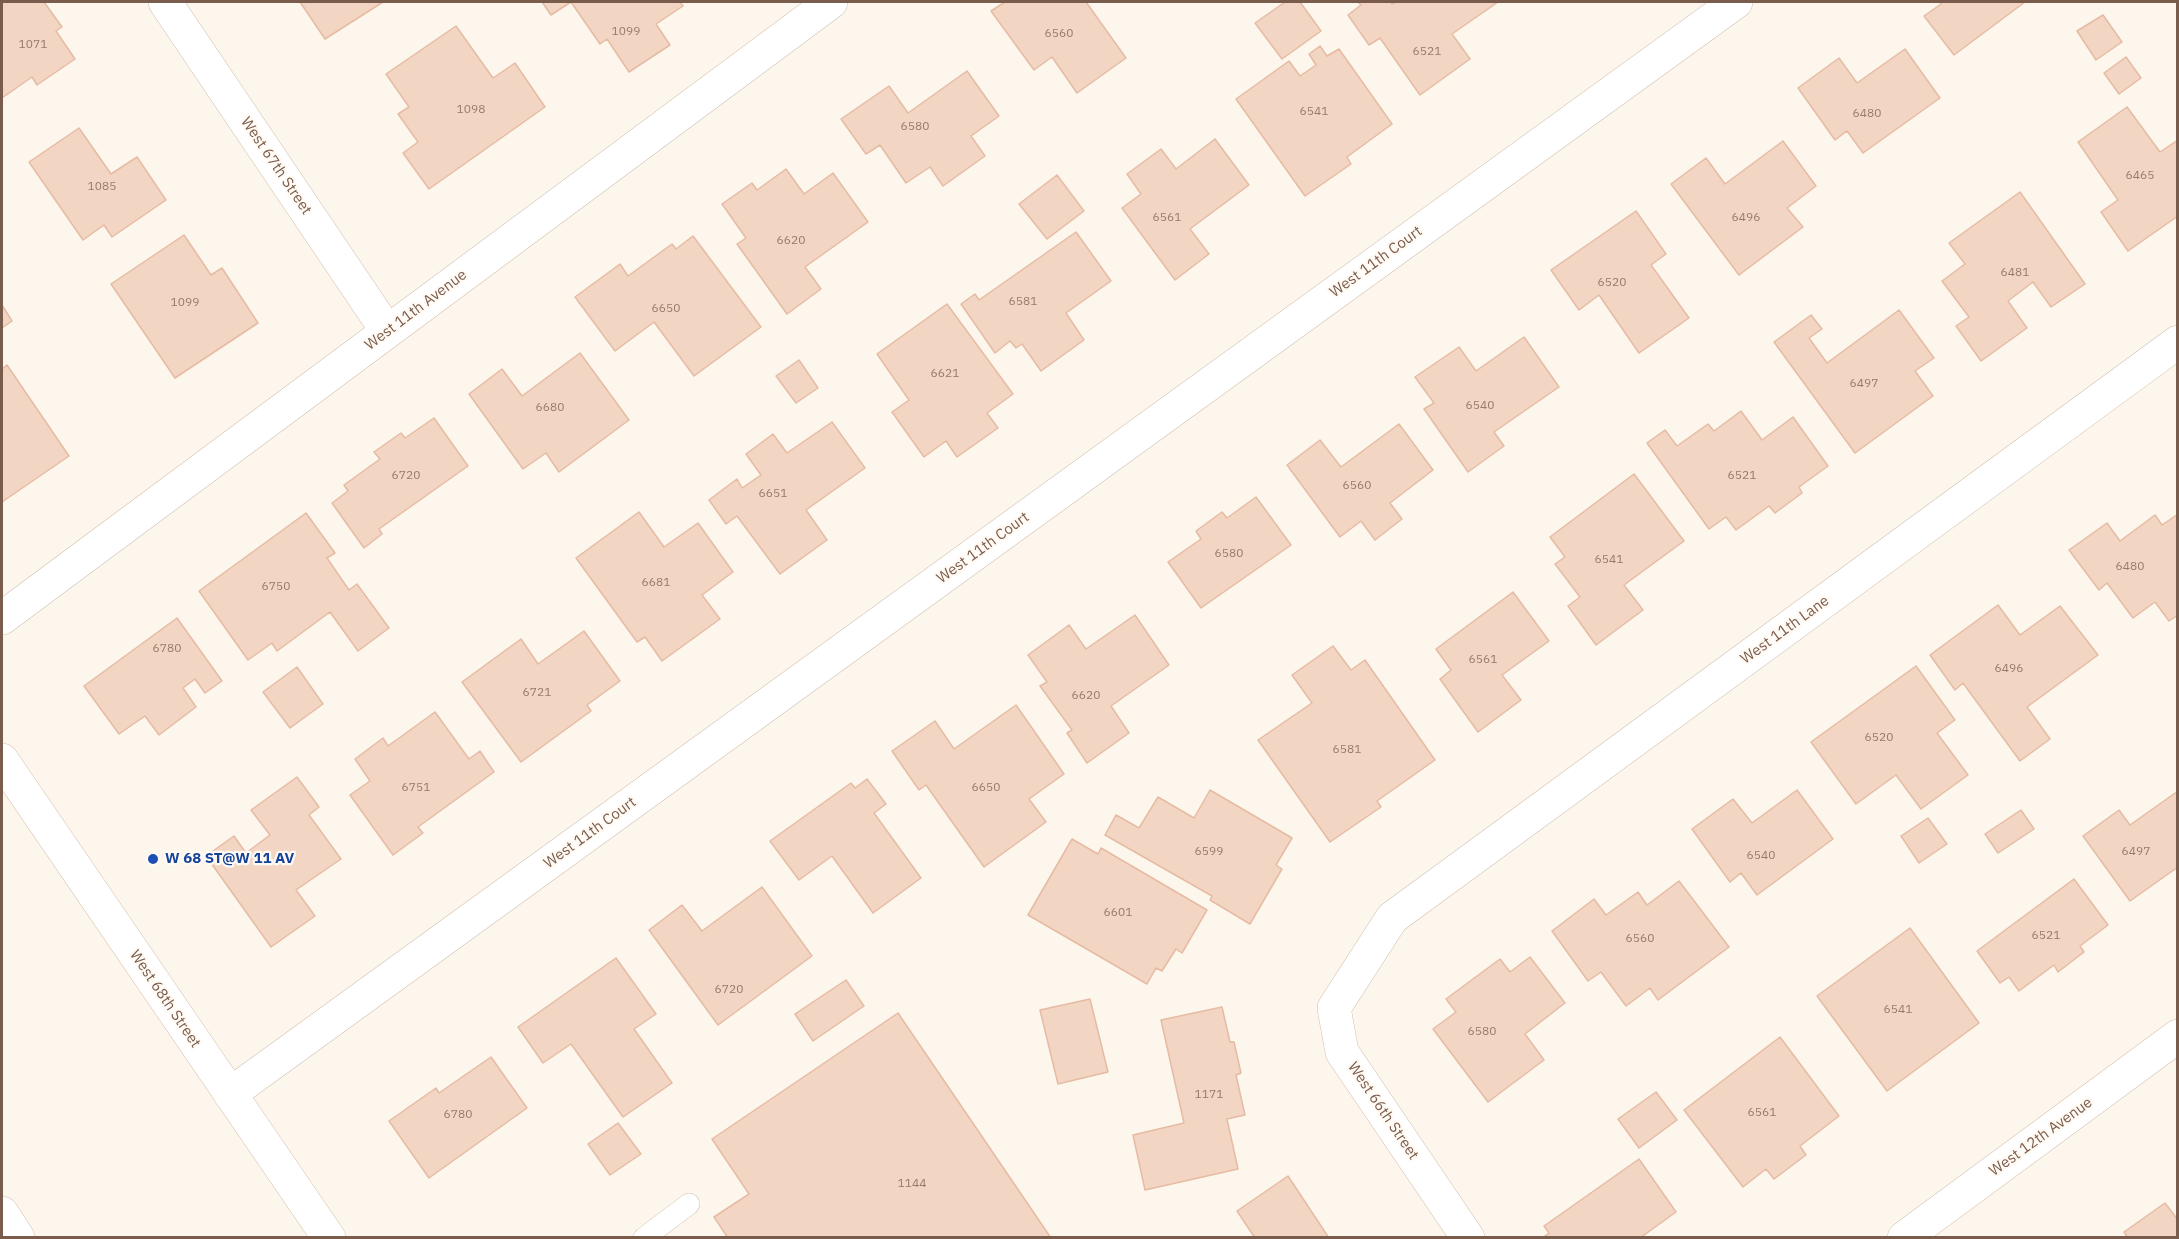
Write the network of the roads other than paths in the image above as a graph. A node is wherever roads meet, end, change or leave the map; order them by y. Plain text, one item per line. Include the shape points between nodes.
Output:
1 (165, 2) edge
2 (1736, 2) edge
3 (824, 4) edge
4 (387, 331) junction
5 (2178, 342) edge
6 (2, 618) edge
7 (2, 760) edge
8 (1392, 918) joint
9 (2178, 1036) edge
10 (230, 1094) junction
11 (689, 1204) dead end
12 (2, 1213) edge
13 (18, 1238) edge
14 (329, 1238) edge
15 (644, 1238) edge
16 (1468, 1238) edge
17 (1904, 1238) edge

1 - 4 street, West 67th Street
2 - 10 street, West 11th Court
3 - 4 street, West 11th Avenue
4 - 6 street, West 11th Avenue
5 - 8 street, West 11th Lane
7 - 10 street, West 68th Street
8 - 16 street, West 66th Street via 1334,1008 1342,1052
9 - 17 street, West 12th Avenue
10 - 14 street, West 68th Street
11 - 15 lane
12 - 13 street

